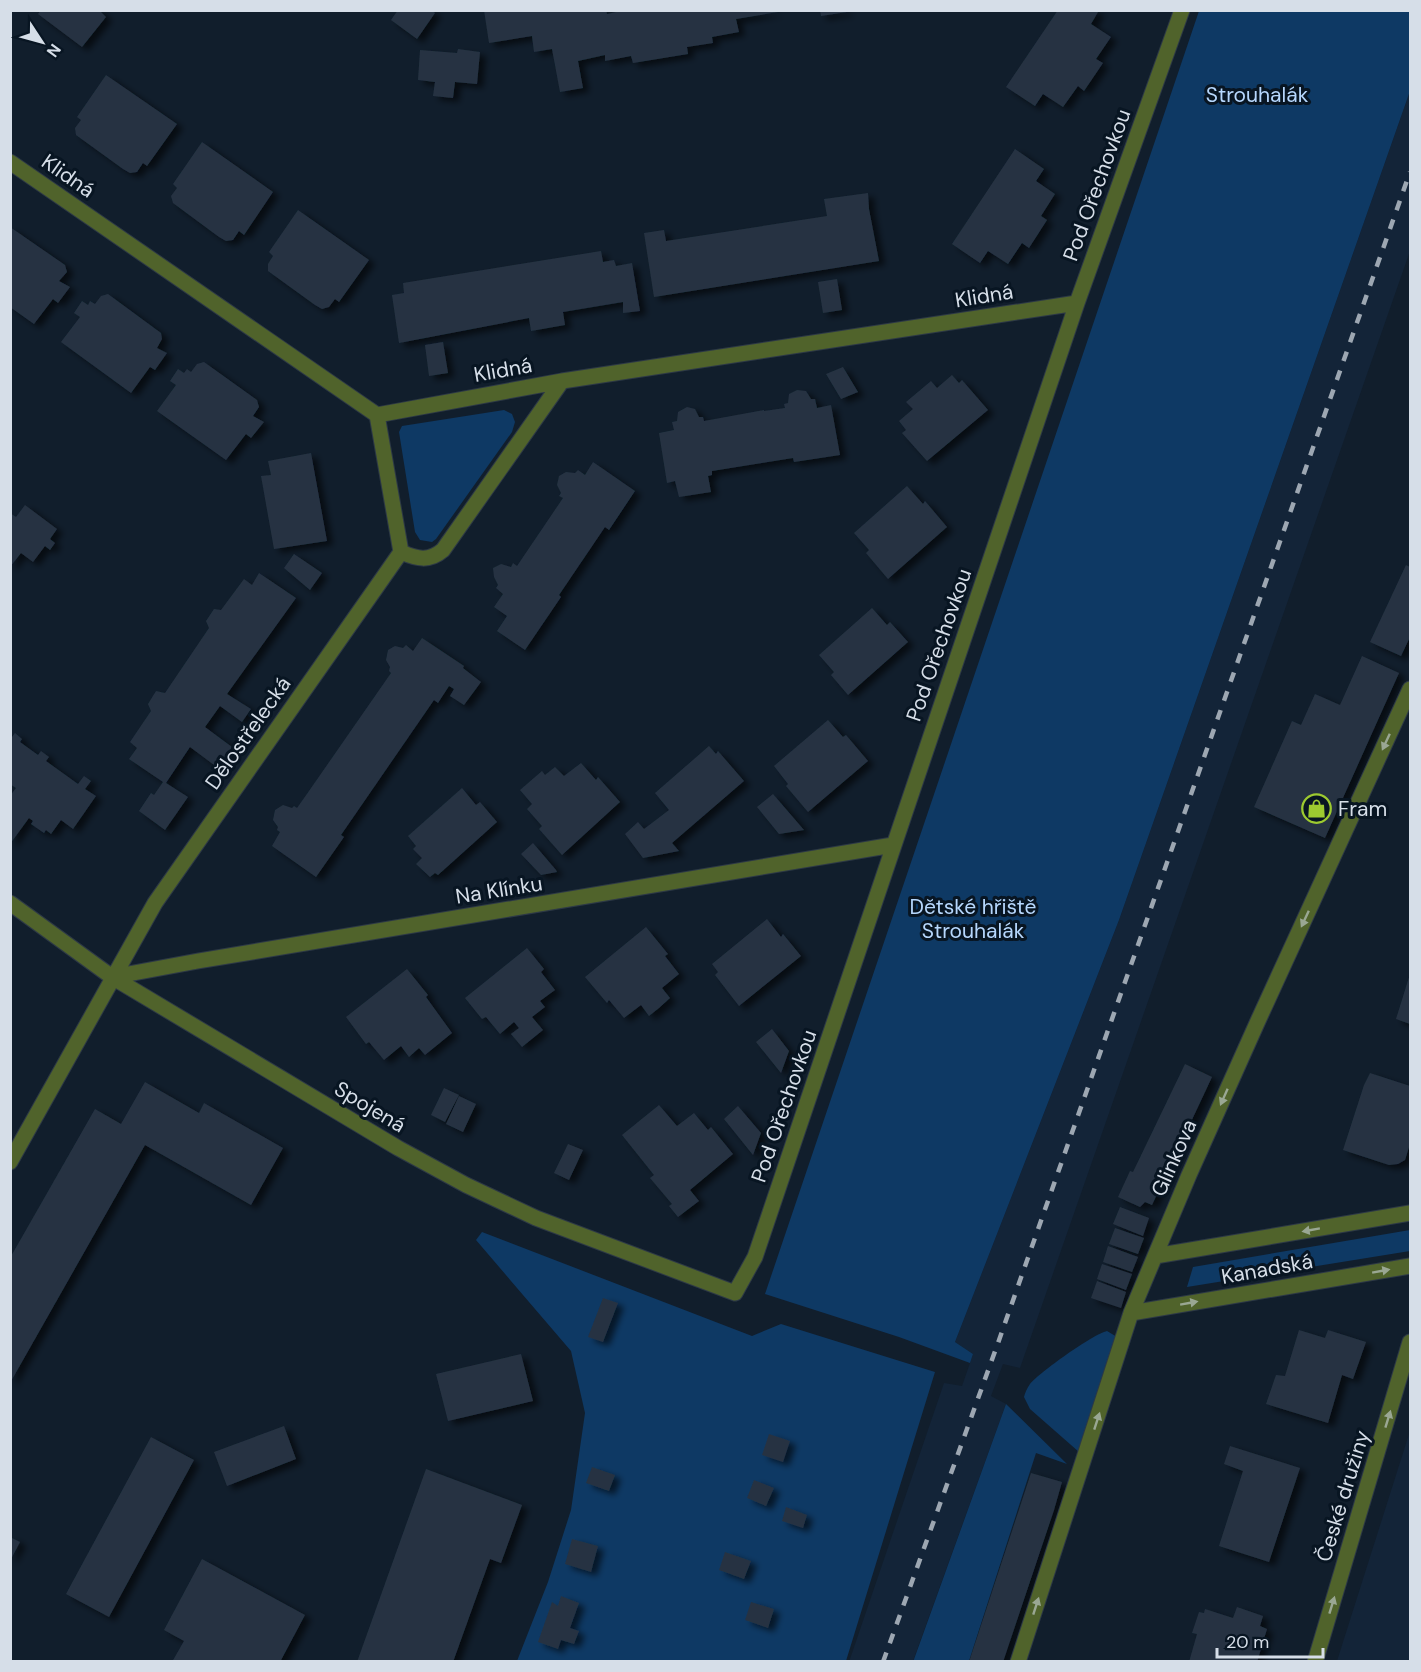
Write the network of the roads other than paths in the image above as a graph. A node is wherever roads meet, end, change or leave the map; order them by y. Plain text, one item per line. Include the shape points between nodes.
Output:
1 (1182, 10) edge
2 (10, 162) edge
3 (1077, 303) junction
4 (562, 381) junction
5 (378, 415) junction
6 (401, 552) junction
7 (1410, 689) edge
8 (893, 845) junction
9 (10, 903) edge
10 (112, 977) junction
11 (10, 1162) edge
12 (1410, 1213) edge
13 (1155, 1256) junction
14 (1410, 1266) edge
15 (735, 1293) joint
16 (1131, 1313) junction
17 (1410, 1342) edge
18 (1018, 1662) edge
19 (1315, 1662) edge

1 - 3 street, Pod Ořechovkou
2 - 5 street, Klidná
3 - 4 street, Klidná
3 - 8 street, Pod Ořechovkou
4 - 5 street, Klidná
4 - 6 street via 443,550 428,559
5 - 6 street
6 - 10 street, Dělostřelecká via 155,903
7 -> 13 street, Glinkova
8 - 10 street, Na Klínku
8 - 15 street, Pod Ořechovkou via 755,1257
9 - 10 street, Spojená
10 - 11 street, Dělostřelecká
10 - 15 street, Spojená via 466,1185 536,1218
12 -> 13 street, Kanadská
13 - 16 street, Glinkova
16 -> 14 street, Kanadská
18 -> 16 street, Glinkova
19 -> 17 street, České družiny

